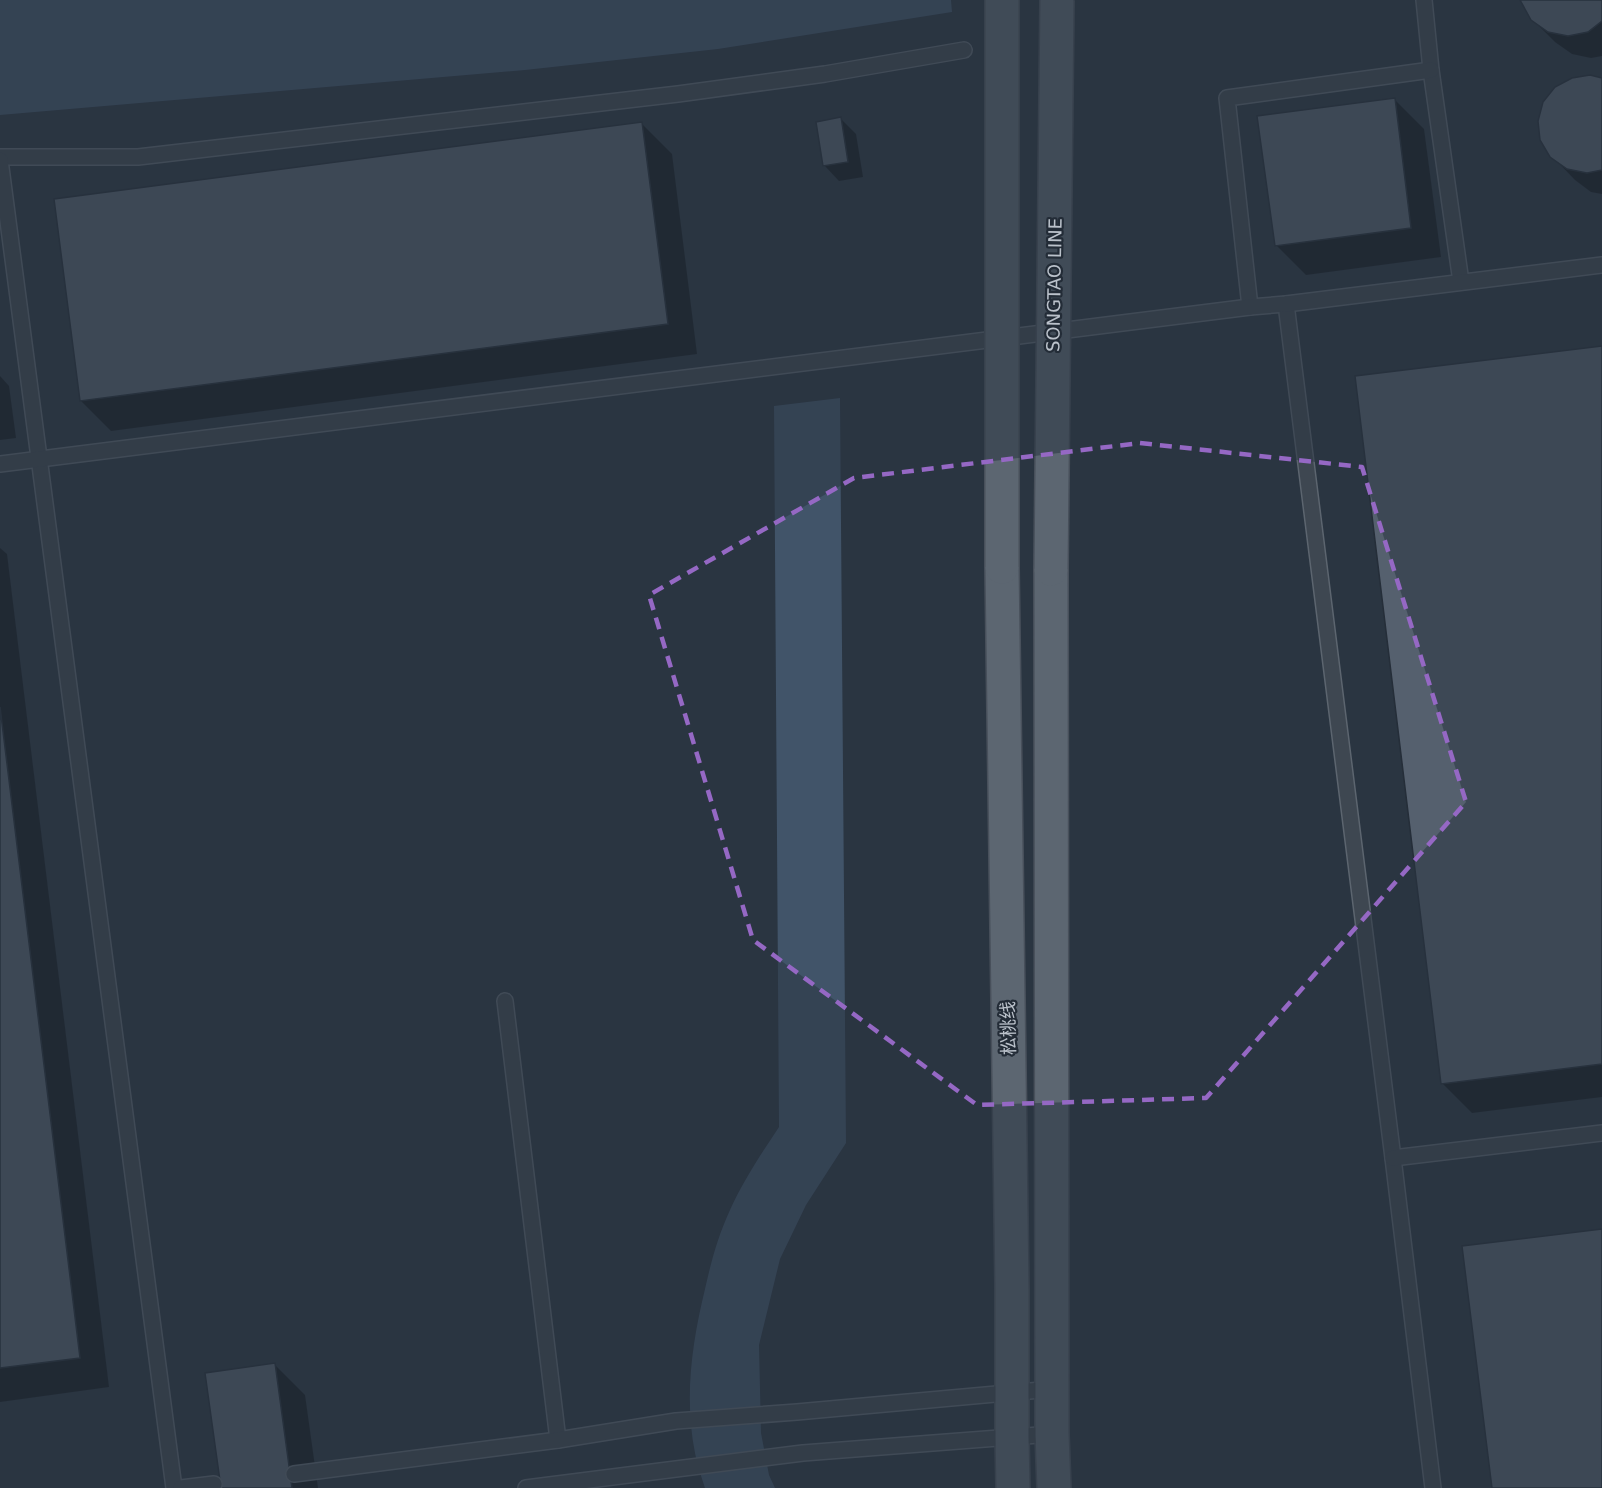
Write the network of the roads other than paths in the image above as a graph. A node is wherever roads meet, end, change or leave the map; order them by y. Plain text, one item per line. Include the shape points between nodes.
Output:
1 (1002, 0) edge
2 (1057, 0) edge
3 (1424, 0) edge
4 (964, 50) dead end
5 (1431, 70) junction
6 (0, 159) edge
7 (1602, 265) edge
8 (1461, 282) junction
9 (1286, 304) junction
10 (1250, 307) junction
11 (39, 459) junction
12 (0, 464) edge
13 (505, 1001) dead end
14 (1602, 1133) edge
15 (1394, 1158) junction
16 (1052, 1389) junction
17 (1012, 1392) junction
18 (1052, 1434) junction
19 (1012, 1437) junction
20 (558, 1440) junction
21 (294, 1474) dead end
22 (214, 1484) dead end
23 (174, 1488) edge
24 (181, 1488) edge
25 (526, 1488) edge
26 (1013, 1488) edge
27 (1054, 1488) edge
28 (1433, 1488) edge

1 - 17 main road, 松桃线, bridge via 1002,567
2 - 16 main road, SONGTAO LINE, bridge via 1051,569
3 - 5 lane
4 - 6 lane via 678,94 138,157
5 - 8 lane
5 - 10 lane via 1227,98
6 - 11 lane
7 - 8 lane
8 - 9 lane
9 - 10 lane
9 - 15 lane
10 - 11 lane
11 - 12 lane
11 - 23 lane
13 - 20 lane
14 - 15 lane
15 - 28 lane
16 - 17 lane
16 - 18 main road
17 - 19 main road, 松桃线
17 - 20 lane via 676,1421
18 - 19 lane
18 - 27 main road
19 - 25 lane via 803,1453
19 - 26 main road, 松桃线
20 - 21 lane
22 - 24 lane

